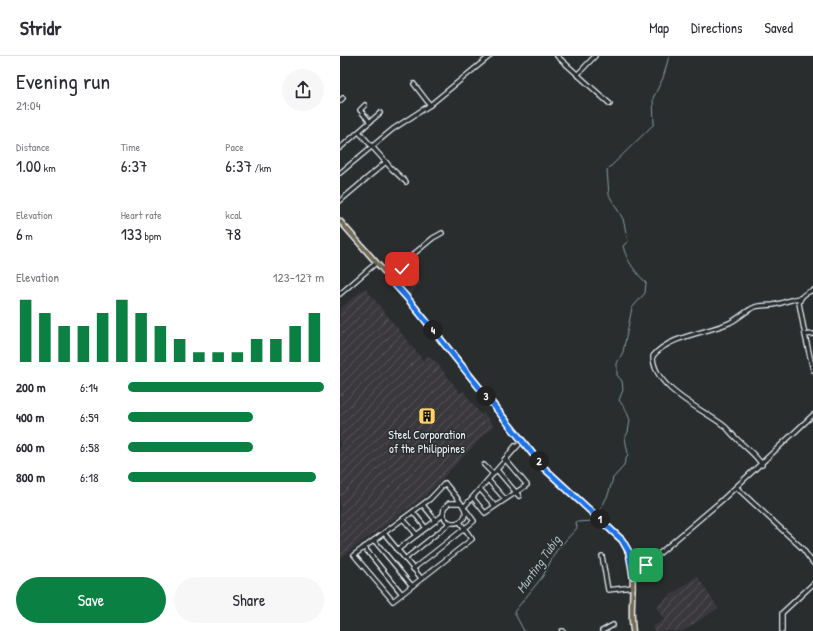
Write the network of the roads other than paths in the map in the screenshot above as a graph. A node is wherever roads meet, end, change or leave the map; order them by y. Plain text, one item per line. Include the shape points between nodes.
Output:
1 (490, 56) edge
2 (557, 56) edge
3 (595, 56) edge
4 (578, 75) junction
5 (414, 84) dead end
6 (610, 104) dead end
7 (364, 105) dead end
8 (430, 105) junction
9 (380, 114) dead end
10 (370, 122) junction
11 (359, 132) junction
12 (372, 147) junction
13 (340, 148) edge
14 (386, 162) junction
15 (340, 173) edge
16 (406, 182) dead end
17 (340, 201) edge
18 (340, 221) edge
19 (442, 233) dead end
20 (376, 263) junction
21 (390, 279) junction
22 (813, 290) edge
23 (340, 294) edge
24 (800, 298) junction
25 (813, 334) edge
26 (804, 335) junction
27 (813, 370) edge
28 (813, 415) edge
29 (522, 440) junction
30 (505, 460) junction
31 (484, 465) dead end
32 (762, 465) junction
33 (497, 470) junction
34 (493, 474) junction
35 (488, 480) junction
36 (736, 487) junction
37 (480, 489) junction
38 (516, 492) junction
39 (519, 496) dead end
40 (473, 498) junction
41 (505, 499) junction
42 (460, 503) junction
43 (422, 505) junction
44 (495, 506) junction
45 (465, 508) junction
46 (413, 512) junction
47 (443, 515) junction
48 (403, 519) junction
49 (436, 520) junction
50 (460, 522) junction
51 (450, 523) junction
52 (426, 528) junction
53 (465, 528) junction
54 (384, 533) junction
55 (417, 535) junction
56 (374, 540) junction
57 (364, 547) junction
58 (397, 550) junction
59 (602, 556) dead end
60 (405, 559) junction
61 (813, 563) edge
62 (413, 569) junction
63 (633, 576) junction
64 (373, 578) junction
65 (421, 578) junction
66 (369, 581) dead end
67 (813, 584) edge
68 (412, 586) junction
69 (633, 587) junction
70 (608, 590) junction
71 (601, 591) dead end
72 (402, 594) junction
73 (613, 625) dead end
74 (602, 631) edge
75 (633, 631) edge
76 (782, 631) edge

1 - 8 street
2 - 4 street
3 - 4 street
4 - 6 street
5 - 8 street
7 - 10 street via 360,110
8 - 12 street via 393,128
9 - 10 street
10 - 11 street
11 - 12 street
11 - 13 street
12 - 14 street
12 - 15 street
14 - 16 street
14 - 17 street
18 - 20 main road
19 - 21 street via 410,257 402,269
20 - 21 main road
20 - 23 street
21 - 29 main road
22 - 24 street
24 - 26 street
24 - 32 street via 754,308 728,324 693,333 674,342 653,356 655,368 667,385 683,400 723,425
25 - 26 street
26 - 27 street
28 - 32 street
29 - 30 street
29 - 63 main road via 555,479 620,537 629,552
30 - 33 street
30 - 38 street via 527,485
31 - 34 street
32 - 36 street
33 - 34 street
33 - 38 street
34 - 35 street
35 - 37 street
35 - 41 street
36 - 61 street via 802,548
36 - 63 street
37 - 40 street
37 - 44 street
38 - 39 street
38 - 41 street
40 - 44 street via 485,513
40 - 45 street
41 - 44 street
42 - 43 street via 445,483
42 - 45 street
42 - 47 street via 449,502 444,508
43 - 46 street
43 - 49 street
45 - 50 street via 464,518
45 - 53 street via 474,520
46 - 48 street
46 - 52 street
47 - 49 street
47 - 51 street
48 - 54 street
48 - 55 street
49 - 52 street
50 - 51 street
50 - 53 street
51 - 60 street
52 - 55 street
53 - 62 street
53 - 65 street via 472,539
54 - 56 street
54 - 58 street
55 - 58 street
56 - 57 street
56 - 68 street
57 - 64 street via 354,555
57 - 72 street
58 - 60 street
59 - 70 street
60 - 62 street
62 - 65 street
63 - 69 main road
64 - 66 street
64 - 72 street via 393,601
65 - 68 street
67 - 76 street via 782,613
68 - 72 street
69 - 70 street
69 - 75 main road
70 - 71 street
73 - 74 street

